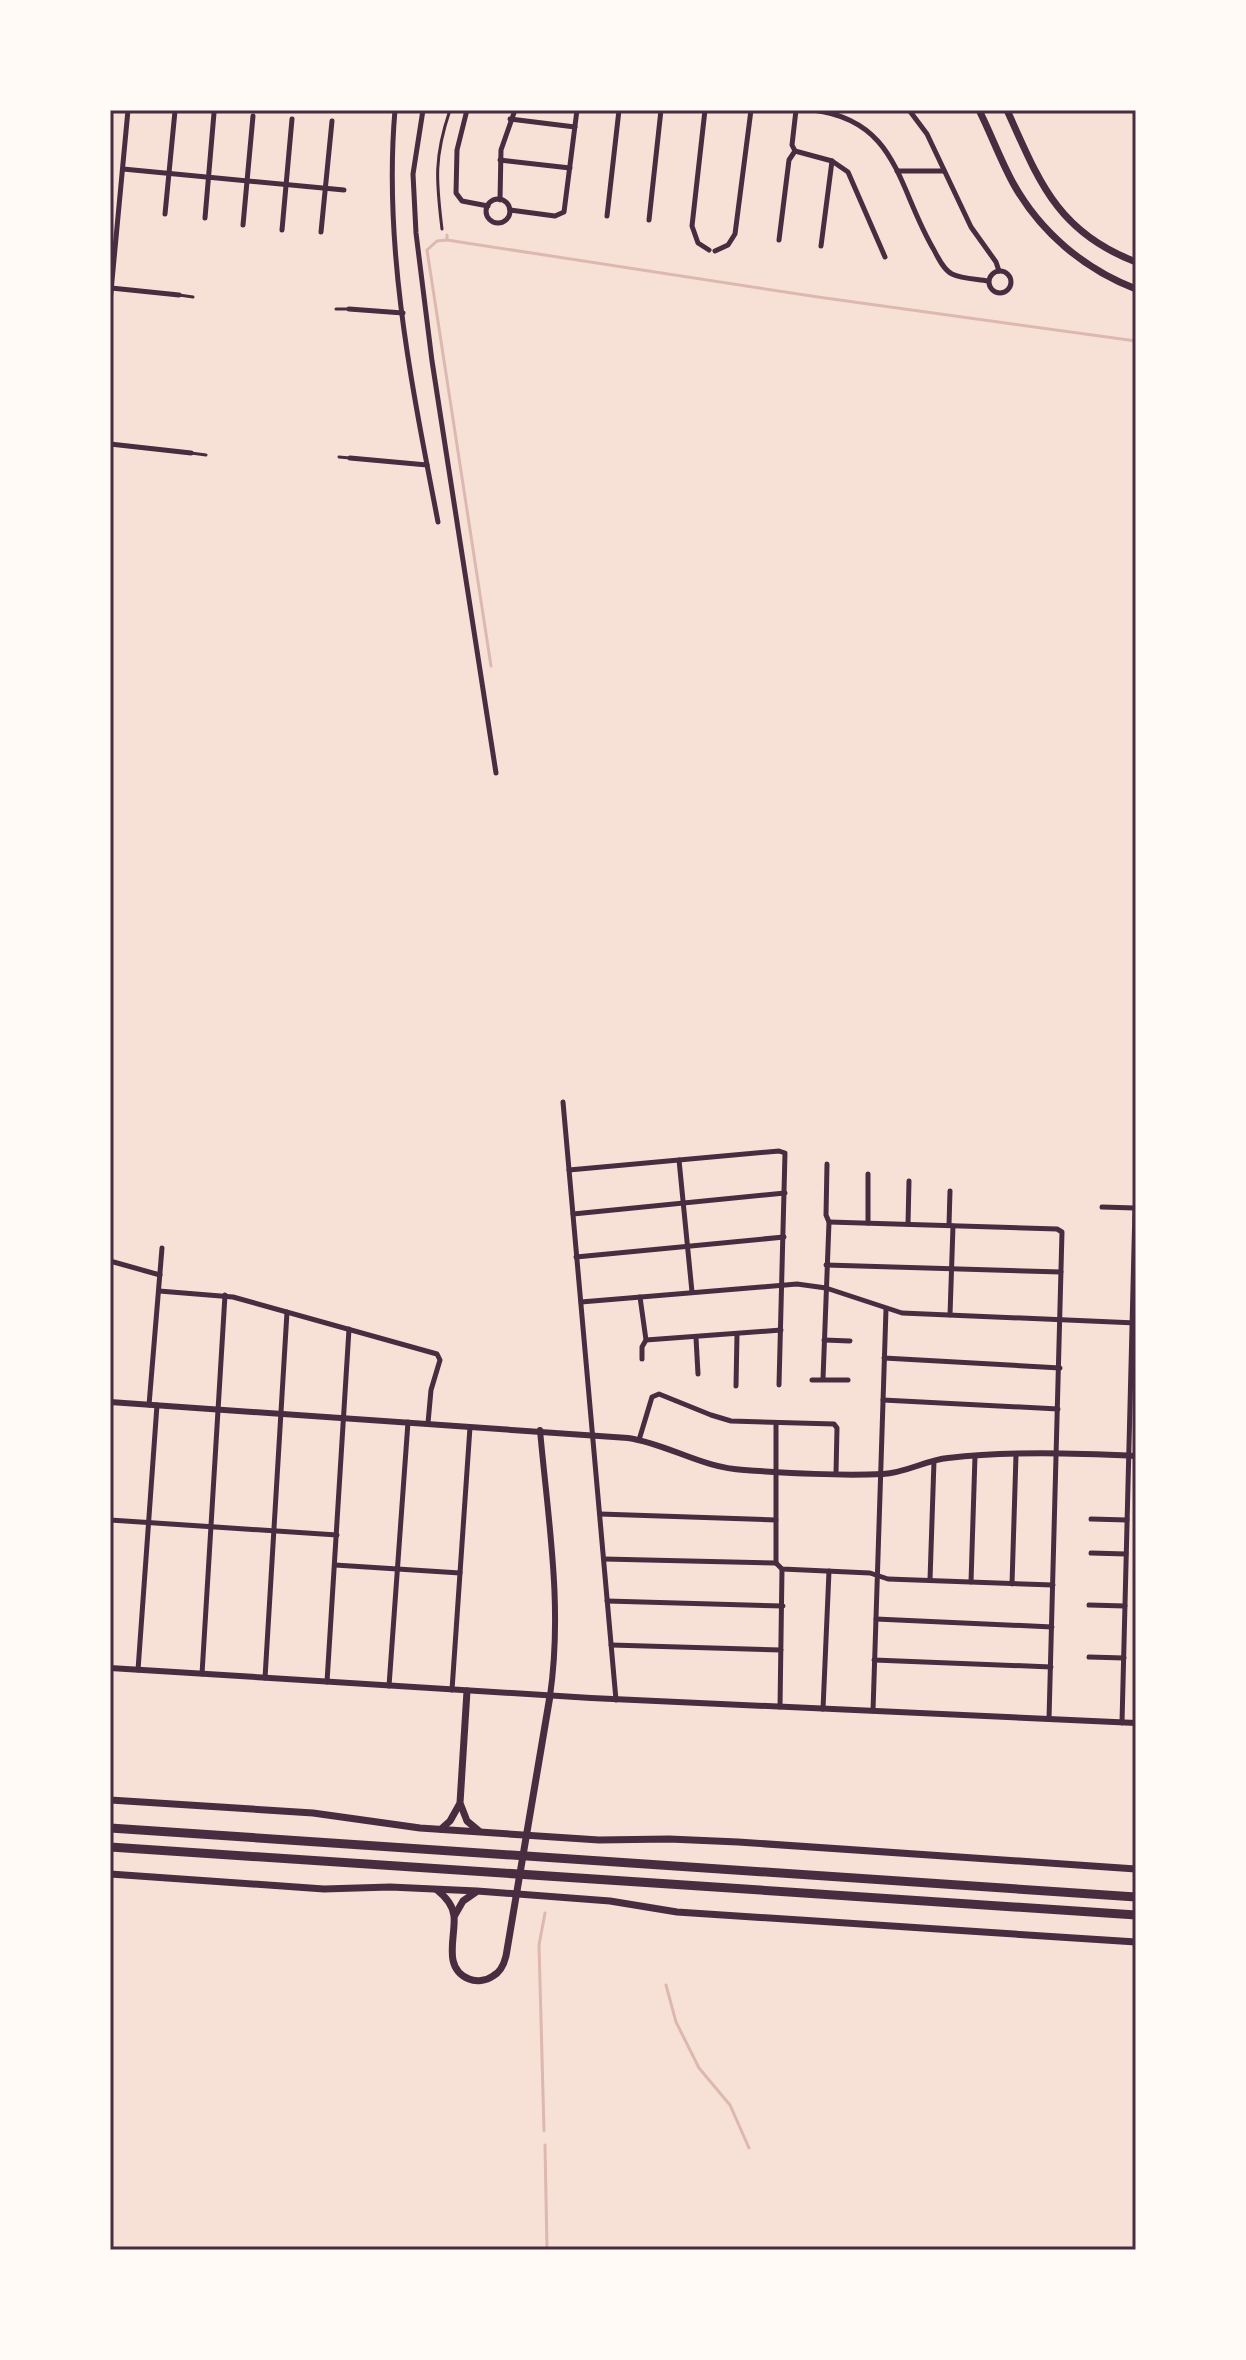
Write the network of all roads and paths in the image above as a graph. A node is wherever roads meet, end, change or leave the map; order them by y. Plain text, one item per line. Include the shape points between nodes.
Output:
1 (128, 110) edge
2 (395, 110) edge
3 (423, 110) edge
4 (450, 110) edge
5 (467, 110) edge
6 (515, 110) edge
7 (577, 110) edge
8 (619, 110) edge
9 (661, 110) edge
10 (705, 110) edge
11 (751, 110) edge
12 (796, 110) edge
13 (813, 110) edge
14 (909, 110) edge
15 (979, 110) edge
16 (1007, 110) edge
17 (175, 111) edge
18 (214, 113) dead end
19 (253, 116) dead end
20 (292, 119) dead end
21 (510, 119) junction
22 (332, 121) dead end
23 (575, 127) junction
24 (795, 151) junction
25 (500, 160) junction
26 (832, 161) junction
27 (570, 168) junction
28 (123, 169) junction
29 (897, 171) junction
30 (944, 171) junction
31 (169, 174) junction
32 (208, 177) junction
33 (247, 181) junction
34 (286, 185) junction
35 (325, 188) junction
36 (344, 190) dead end
37 (500, 200) junction
38 (488, 206) junction
39 (510, 210) junction
40 (165, 214) dead end
41 (607, 216) dead end
42 (205, 218) dead end
43 (649, 220) dead end
44 (243, 225) dead end
45 (442, 229) dead end
46 (282, 230) dead end
47 (321, 232) dead end
48 (779, 240) dead end
49 (821, 246) dead end
50 (885, 257) dead end
51 (1136, 262) edge
52 (999, 271) junction
53 (988, 281) junction
54 (111, 288) edge
55 (1136, 289) edge
56 (179, 295) joint
57 (193, 297) dead end
58 (110, 302) edge
59 (336, 309) dead end
60 (349, 309) joint
61 (403, 313) junction
62 (110, 444) edge
63 (191, 453) joint
64 (206, 455) dead end
65 (339, 457) dead end
66 (350, 458) joint
67 (427, 465) junction
68 (438, 522) dead end
69 (496, 773) dead end
70 (563, 1102) dead end
71 (679, 1160) junction
72 (827, 1164) dead end
73 (569, 1170) junction
74 (868, 1174) dead end
75 (909, 1181) dead end
76 (950, 1191) dead end
77 (785, 1193) junction
78 (683, 1203) junction
79 (1102, 1207) dead end
80 (1135, 1208) edge
81 (573, 1214) junction
82 (829, 1222) junction
83 (868, 1223) junction
84 (908, 1224) junction
85 (951, 1226) junction
86 (784, 1237) junction
87 (688, 1246) junction
88 (162, 1248) dead end
89 (576, 1257) junction
90 (110, 1261) edge
91 (826, 1265) junction
92 (952, 1269) junction
93 (1061, 1272) junction
94 (160, 1275) junction
95 (782, 1284) junction
96 (826, 1288) junction
97 (159, 1291) junction
98 (692, 1292) junction
99 (225, 1295) junction
100 (640, 1297) junction
101 (581, 1302) junction
102 (886, 1309) junction
103 (287, 1312) junction
104 (950, 1315) junction
105 (1060, 1319) junction
106 (1134, 1323) edge
107 (349, 1329) junction
108 (781, 1330) junction
109 (737, 1334) junction
110 (696, 1338) junction
111 (646, 1340) junction
112 (824, 1340) junction
113 (850, 1341) dead end
114 (884, 1358) junction
115 (642, 1359) dead end
116 (1060, 1368) junction
117 (698, 1374) dead end
118 (823, 1379) junction
119 (812, 1380) dead end
120 (848, 1380) dead end
121 (779, 1385) dead end
122 (736, 1386) dead end
123 (883, 1400) junction
124 (110, 1402) edge
125 (153, 1405) junction
126 (218, 1409) junction
127 (1058, 1409) junction
128 (280, 1414) junction
129 (344, 1418) junction
130 (408, 1422) junction
131 (428, 1423) junction
132 (776, 1423) junction
133 (470, 1426) junction
134 (540, 1430) junction
135 (592, 1434) junction
136 (639, 1440) junction
137 (1057, 1454) junction
138 (1016, 1455) junction
139 (975, 1456) junction
140 (1132, 1456) edge
141 (934, 1461) junction
142 (776, 1471) junction
143 (836, 1473) junction
144 (880, 1474) junction
145 (600, 1514) junction
146 (1091, 1519) dead end
147 (110, 1520) edge
148 (776, 1520) junction
149 (1127, 1520) junction
150 (149, 1523) junction
151 (212, 1527) junction
152 (274, 1531) junction
153 (337, 1535) junction
154 (1091, 1553) dead end
155 (1126, 1554) junction
156 (604, 1559) junction
157 (776, 1563) junction
158 (335, 1565) junction
159 (397, 1569) junction
160 (782, 1569) junction
161 (829, 1571) junction
162 (460, 1573) junction
163 (877, 1575) junction
164 (930, 1580) junction
165 (971, 1582) junction
166 (1012, 1584) junction
167 (1053, 1585) junction
168 (607, 1601) junction
169 (1089, 1605) dead end
170 (783, 1606) junction
171 (1125, 1606) junction
172 (876, 1619) junction
173 (1052, 1627) junction
174 (611, 1645) junction
175 (781, 1650) junction
176 (1089, 1657) dead end
177 (1124, 1658) junction
178 (874, 1660) junction
179 (1051, 1667) junction
180 (110, 1668) edge
181 (138, 1670) junction
182 (202, 1674) junction
183 (265, 1678) junction
184 (327, 1682) junction
185 (389, 1686) junction
186 (452, 1690) junction
187 (467, 1691) junction
188 (550, 1696) junction
189 (616, 1700) junction
190 (780, 1707) junction
191 (823, 1709) junction
192 (873, 1711) junction
193 (1049, 1719) junction
194 (1122, 1723) junction
195 (1136, 1723) edge
196 (110, 1800) edge
197 (460, 1803) junction
198 (110, 1828) edge
199 (441, 1829) junction
200 (481, 1832) junction
201 (110, 1847) edge
202 (1136, 1869) edge
203 (110, 1874) edge
204 (436, 1889) junction
205 (477, 1891) junction
206 (1136, 1897) edge
207 (1136, 1915) edge
208 (454, 1917) junction
209 (1136, 1942) edge

1 - 28 street
2 - 61 street via 392,213
3 - 69 street via 413,174 416,233
4 - 45 lane via 439,140 436,180
5 - 38 street via 457,150 456,193 462,201
6 - 21 street
7 - 23 street
8 - 41 street
9 - 43 street
10 - 11 street via 692,226 698,243 712,250 728,245 735,234
12 - 24 street
13 - 29 street via 863,126 884,147
14 - 30 street
15 - 55 main road via 1014,185 1043,226 1084,263
16 - 51 main road via 1034,171 1060,211 1089,237
17 - 31 street
18 - 32 street
19 - 33 street
20 - 34 street
21 - 23 street
21 - 25 street
22 - 35 street
23 - 27 street
24 - 26 street
24 - 48 street via 789,160
25 - 27 street
25 - 37 street
26 - 49 street
26 - 50 street via 851,177
27 - 39 street via 562,214
28 - 31 street
28 - 54 street
29 - 30 street
29 - 53 street via 947,270
30 - 52 street via 963,214
31 - 32 street
31 - 40 street
32 - 33 street
32 - 42 street
33 - 34 street
33 - 44 street
34 - 35 street
34 - 46 street
35 - 36 street
35 - 47 street
37 - 38 street
37 - 39 street
38 - 39 street via 495,222 505,220
52 - 53 street
52 - 53 street via 1011,280 1006,291 994,291
54 - 56 street
54 - 58 street
56 - 57 lane
59 - 60 lane
60 - 61 street
61 - 67 street
62 - 63 street
63 - 64 lane
65 - 66 lane
66 - 67 street
67 - 68 street
70 - 73 street
71 - 73 street
71 - 77 street via 779,1151 785,1153
71 - 78 street
72 - 82 street
73 - 81 street
74 - 83 street
75 - 84 street
76 - 85 street
77 - 78 street
77 - 86 street
78 - 81 street
78 - 87 street
79 - 80 street
80 - 106 street
81 - 89 street
82 - 83 street
82 - 91 street
83 - 84 street
84 - 85 street
85 - 92 street
85 - 93 street via 1061,1230
86 - 87 street
86 - 95 street
87 - 89 street
87 - 98 street
88 - 94 street
89 - 101 street
90 - 94 street
91 - 92 street
91 - 96 street
92 - 93 street
92 - 104 street
93 - 105 street
94 - 97 street
95 - 96 street
95 - 98 street
95 - 108 street
96 - 102 street
96 - 112 street
97 - 99 street
97 - 125 street
98 - 100 street
99 - 103 street
99 - 126 street
100 - 101 street
100 - 111 street
101 - 135 street
102 - 104 street
102 - 114 street
103 - 107 street
103 - 128 street
104 - 105 street
105 - 106 street
105 - 116 street
106 - 140 street
107 - 129 street
107 - 131 street via 440,1356
108 - 109 street
108 - 121 street
109 - 110 street
109 - 122 street
110 - 111 street
110 - 117 street
111 - 115 street
112 - 113 street
112 - 118 street
114 - 116 street
114 - 123 street
116 - 127 street
118 - 119 street
118 - 120 street
123 - 127 street
123 - 144 street
124 - 125 street
125 - 126 street
125 - 150 street
126 - 128 street
126 - 151 street
127 - 137 street
128 - 129 street
128 - 152 street
129 - 130 street
129 - 153 street
130 - 131 street
130 - 159 street
131 - 133 street
132 - 136 street via 725,1420 655,1394
132 - 142 street
132 - 143 street via 836,1425
133 - 134 street
133 - 162 street
134 - 135 street
134 - 188 street via 557,1612
135 - 136 street
135 - 145 street
136 - 142 street via 715,1467
137 - 138 street
137 - 140 street
137 - 167 street
138 - 139 street
138 - 166 street
139 - 141 street
139 - 165 street
140 - 149 street
141 - 144 street
141 - 164 street
142 - 143 street
142 - 148 street
143 - 144 street
144 - 163 street
145 - 148 street
145 - 156 street
146 - 149 street
147 - 150 street
148 - 157 street
149 - 155 street
150 - 151 street
150 - 181 street
151 - 152 street
151 - 182 street
152 - 153 street
152 - 183 street
153 - 158 street
154 - 155 street
155 - 171 street
156 - 157 street
156 - 168 street
157 - 160 street
158 - 159 street
158 - 184 street
159 - 162 street
159 - 185 street
160 - 161 street
160 - 170 street
161 - 163 street
161 - 191 street
162 - 186 street
163 - 164 street
163 - 172 street
164 - 165 street
165 - 166 street
166 - 167 street
167 - 173 street
168 - 170 street
168 - 174 street
169 - 171 street
170 - 175 street
171 - 177 street
172 - 173 street
172 - 178 street
173 - 179 street
174 - 175 street
174 - 189 street
175 - 190 street
176 - 177 street
177 - 194 street
178 - 179 street
178 - 192 street
179 - 193 street
180 - 181 street
181 - 182 street
182 - 183 street
183 - 184 street
184 - 185 street
185 - 186 street
186 - 187 street
187 - 188 street
187 - 197 main road
188 - 189 street
188 - 208 main road via 506,1956 491,1978 464,1976 454,1964
189 - 190 street
190 - 191 street
191 - 192 street
192 - 193 street
193 - 194 street
194 - 195 street
196 - 199 main road via 313,1813
197 - 199 main road
197 - 200 main road via 467,1821
198 - 206 highway
199 - 200 main road
200 - 202 main road via 738,1842
201 - 207 highway
203 - 204 main road via 324,1889
204 - 205 main road
204 - 208 main road via 449,1901
205 - 208 main road
205 - 209 main road via 597,1899 677,1912

